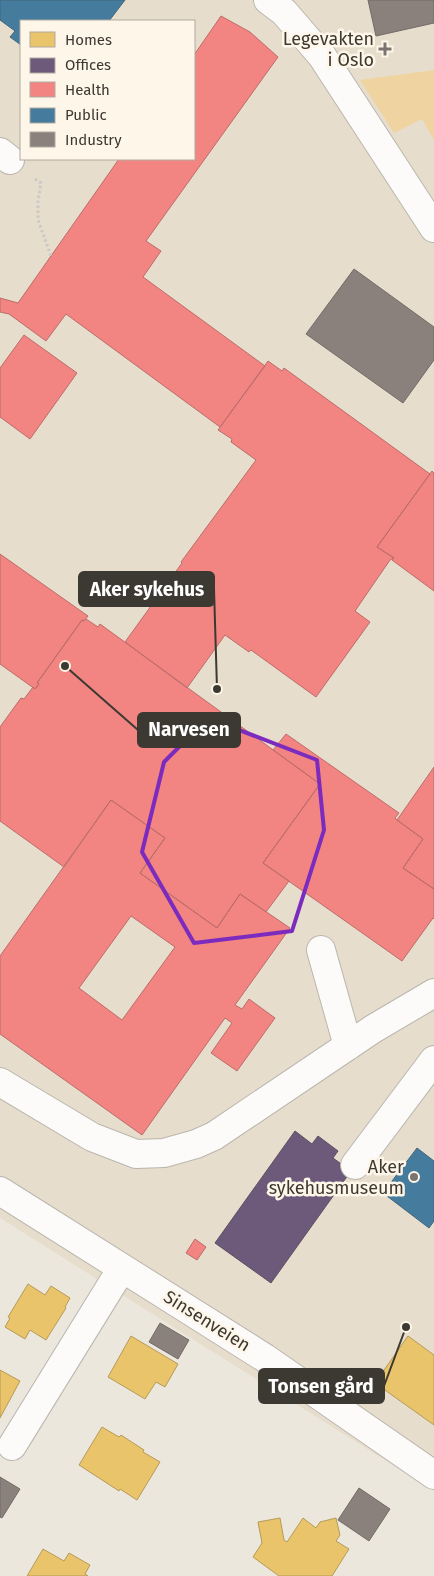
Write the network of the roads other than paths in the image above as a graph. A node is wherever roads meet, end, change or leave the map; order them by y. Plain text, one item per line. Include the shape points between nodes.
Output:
1 (268, 0) edge
2 (434, 228) edge
3 (321, 950) dead end
4 (434, 993) edge
5 (348, 1046) junction
6 (434, 1060) edge
7 (0, 1082) edge
8 (355, 1165) dead end
9 (0, 1191) edge
10 (122, 1268) junction
11 (12, 1446) dead end
12 (434, 1475) edge

1 - 2 street via 284,12 322,56
3 - 5 street
4 - 5 street
5 - 7 street via 214,1136 164,1153 136,1154 92,1137
6 - 8 street
9 - 10 street, Sinsenveien
10 - 11 street
10 - 12 street, Sinsenveien via 265,1358

